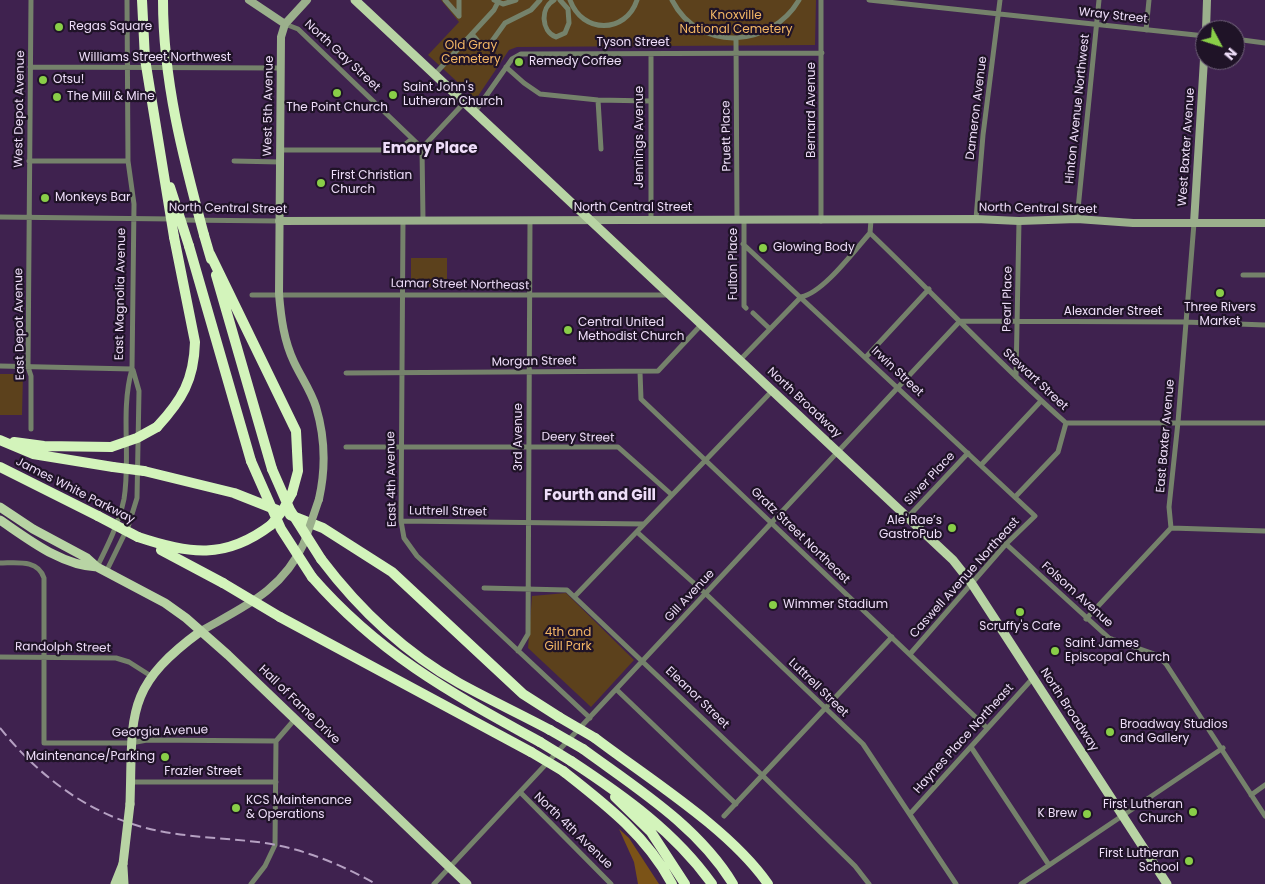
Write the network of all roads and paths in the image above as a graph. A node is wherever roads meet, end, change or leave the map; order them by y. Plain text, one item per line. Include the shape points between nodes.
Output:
1 (31, 0) edge
2 (127, 0) edge
3 (142, 0) edge
4 (163, 0) edge
5 (249, 0) edge
6 (307, 0) edge
7 (355, 0) edge
8 (446, 0) edge
9 (459, 0) edge
10 (516, 0) edge
11 (540, 0) edge
12 (554, 0) edge
13 (560, 0) edge
14 (570, 0) edge
15 (637, 0) edge
16 (672, 0) edge
17 (799, 0) edge
18 (821, 0) edge
19 (870, 0) edge
20 (1000, 0) edge
21 (1099, 0) edge
22 (1150, 0) edge
23 (1207, 0) edge
24 (496, 1) edge
25 (570, 8) junction
26 (998, 14) junction
27 (1206, 20) edge
28 (285, 24) junction
29 (1096, 24) junction
30 (1146, 30) junction
31 (472, 34) junction
32 (1195, 35) edge
33 (736, 39) junction
34 (1245, 40) edge
35 (1265, 42) edge
36 (736, 53) junction
37 (822, 53) junction
38 (651, 54) junction
39 (127, 67) junction
40 (30, 68) junction
41 (280, 68) junction
42 (506, 68) junction
43 (1203, 70) edge
44 (434, 74) junction
45 (598, 100) junction
46 (650, 101) junction
47 (464, 103) junction
48 (474, 112) junction
49 (412, 139) junction
50 (422, 148) junction
51 (600, 149) dead end
52 (279, 150) junction
53 (29, 161) junction
54 (234, 161) dead end
55 (128, 162) junction
56 (280, 162) junction
57 (163, 168) junction
58 (0, 217) edge
59 (28, 218) junction
60 (134, 219) junction
61 (590, 219) junction
62 (741, 219) junction
63 (976, 219) junction
64 (403, 220) junction
65 (423, 220) junction
66 (530, 220) junction
67 (651, 220) junction
68 (871, 220) junction
69 (1077, 220) junction
70 (279, 221) junction
71 (821, 221) junction
72 (1020, 221) junction
73 (1194, 223) junction
74 (1265, 223) edge
75 (870, 233) junction
76 (743, 244) junction
77 (210, 254) junction
78 (1243, 275) dead end
79 (1265, 275) edge
80 (929, 289) junction
81 (279, 294) junction
82 (404, 294) junction
83 (252, 295) dead end
84 (530, 295) junction
85 (668, 295) junction
86 (801, 297) junction
87 (746, 308) dead end
88 (752, 313) dead end
89 (960, 321) junction
90 (1185, 322) junction
91 (1018, 323) junction
92 (701, 325) junction
93 (1265, 325) edge
94 (770, 329) junction
95 (866, 357) junction
96 (740, 360) junction
97 (0, 366) edge
98 (28, 367) junction
99 (132, 369) junction
100 (529, 372) junction
101 (640, 372) junction
102 (346, 373) dead end
103 (402, 374) junction
104 (1016, 378) junction
105 (899, 387) junction
106 (772, 391) junction
107 (1041, 401) junction
108 (1178, 422) junction
109 (1066, 423) junction
110 (1265, 423) edge
111 (31, 429) dead end
112 (0, 440) edge
113 (346, 447) dead end
114 (402, 447) junction
115 (529, 447) junction
116 (838, 452) junction
117 (968, 453) junction
118 (706, 460) junction
119 (981, 465) junction
120 (0, 466) edge
121 (672, 495) junction
122 (1016, 496) junction
123 (0, 507) edge
124 (1035, 516) joint
125 (907, 518) junction
126 (0, 520) edge
127 (402, 521) junction
128 (528, 523) junction
129 (772, 523) junction
130 (644, 524) junction
131 (1171, 528) junction
132 (1265, 531) edge
133 (637, 532) junction
134 (138, 537) junction
135 (1006, 544) junction
136 (0, 563) edge
137 (97, 567) junction
138 (106, 572) junction
139 (972, 584) junction
140 (484, 588) dead end
141 (528, 589) junction
142 (706, 594) junction
143 (575, 596) junction
144 (1086, 619) junction
145 (201, 630) junction
146 (892, 637) junction
147 (518, 651) junction
148 (910, 654) junction
149 (0, 657) edge
150 (44, 657) junction
151 (644, 661) junction
152 (151, 676) junction
153 (1033, 677) junction
154 (617, 690) junction
155 (825, 710) junction
156 (590, 718) junction
157 (295, 719) junction
158 (987, 728) junction
159 (276, 741) junction
160 (131, 743) junction
161 (971, 747) junction
162 (1223, 748) junction
163 (586, 772) junction
164 (762, 775) junction
165 (131, 782) junction
166 (276, 782) junction
167 (1265, 785) edge
168 (520, 792) junction
169 (1251, 795) junction
170 (736, 804) junction
171 (910, 814) junction
172 (724, 816) dead end
173 (1122, 816) junction
174 (1265, 816) edge
175 (123, 864) junction
176 (721, 864) junction
177 (1049, 865) junction
178 (450, 867) junction
179 (115, 884) edge
180 (124, 884) edge
181 (251, 884) edge
182 (434, 884) edge
183 (466, 884) edge
184 (611, 884) edge
185 (672, 884) edge
186 (685, 884) edge
187 (712, 884) edge
188 (733, 884) edge
189 (739, 884) edge
190 (768, 884) edge
191 (869, 884) edge
192 (956, 884) edge
193 (1021, 884) edge
194 (1167, 884) edge

1 - 40 street, West Depot Avenue
2 - 39 street, East Magnolia Avenue
3 - 57 highway, bridge via 144,58
4 - 77 highway, bridge via 168,77 176,132
5 - 28 main road, North Gay Street
6 - 28 main road
7 - 44 main road, North Broadway
8 - 9 street via 459,16
10 - 24 street via 508,4
11 - 31 street via 530,10 505,23 487,48
12 - 25 street via 544,15 546,28 553,36 560,37 567,30
13 - 25 street
14 - 25 street
15 - 25 street via 626,18 606,26 588,22
16 - 33 street via 696,27 715,36
17 - 33 street via 777,25 758,35
18 - 37 street, Bernard Avenue
19 - 26 street, Wray Street
20 - 26 street, Dameron Avenue
21 - 29 street, Hinton Avenue Northwest
22 - 30 street
23 - 27 main road
24 - 31 street
26 - 29 street, Wray Street
26 - 63 street, Dameron Avenue
28 - 41 main road, West 5th Avenue
28 - 49 street, North Gay Street via 298,29
29 - 30 street, Wray Street
29 - 69 street, Hinton Avenue Northwest
30 - 32 street, Wray Street
31 - 44 street
33 - 36 street, Pruett Place
34 - 35 street
36 - 37 street, Tyson Street
36 - 38 street, Tyson Street
36 - 62 street, Pruett Place
37 - 71 street, Bernard Avenue
38 - 42 street, Tyson Street via 521,54 516,55
38 - 46 street, Jennings Avenue
39 - 40 street, Williams Street Northwest
39 - 41 street, Williams Street Northwest
39 - 55 street, East Magnolia Avenue
40 - 53 street, West Depot Avenue
41 - 52 main road, West 5th Avenue
42 - 45 street via 540,94
42 - 48 street, Tyson Street
43 - 73 main road, West Baxter Avenue
44 - 47 main road, North Broadway
45 - 46 street
45 - 51 street
46 - 67 street, Jennings Avenue
47 - 48 main road, North Broadway
47 - 50 street
48 - 61 main road, North Broadway
49 - 50 street, North Gay Street
49 - 52 street via 398,150
50 - 65 street
52 - 56 main road, West 5th Avenue
53 - 55 street
53 - 59 street, West Depot Avenue
54 - 56 street
55 - 60 street, East Magnolia Avenue via 134,192
56 - 70 main road, West 5th Avenue
57 - 112 highway, bridge via 195,342 188,386 177,406 157,427 111,447 44,446
57 - 163 highway, bridge via 189,246 250,461 281,529 312,577 356,624 438,686 540,742
58 - 59 street, North Central Street
59 - 60 street, North Central Street
59 - 98 street, East Depot Avenue
60 - 70 street, North Central Street
60 - 99 street, East Magnolia Avenue
61 - 66 main road, North Central Street
61 - 67 main road, North Central Street
61 - 85 main road, North Broadway
62 - 67 main road, North Central Street
62 - 71 main road, North Central Street
62 - 76 street, Fulton Place
63 - 68 main road, North Central Street
63 - 72 main road, North Central Street
64 - 65 main road, North Central Street
64 - 70 main road, North Central Street
64 - 82 street, East 4th Avenue
65 - 66 main road, North Central Street
66 - 84 street, 3rd Avenue
68 - 71 main road, North Central Street
68 - 75 street
69 - 72 main road, North Central Street
69 - 73 main road, North Central Street
70 - 81 main road, West 5th Avenue
72 - 91 street, Pearl Place
73 - 74 main road, North Central Street
73 - 90 street, East Baxter Avenue
75 - 80 street, Stewart Street
75 - 86 street via 811,295
76 - 86 street, Irwin Street
76 - 87 street, Fulton Place
77 - 134 highway, bridge via 296,431 298,471 283,510 271,525 239,545 200,551 173,549
77 - 176 highway, bridge via 272,469 290,510 320,559 360,607 414,652 457,682 583,749 656,802
78 - 79 street
80 - 89 street, Stewart Street
80 - 95 street
81 - 82 street, Lamar Street Northeast
81 - 83 street, Lamar Street Northeast
81 - 145 main road, West 5th Avenue, bridge via 288,345 313,399 320,423 324,468 319,499 304,543 292,566 272,588 248,605
82 - 84 street, Lamar Street Northeast
82 - 103 street, East 4th Avenue
84 - 85 street, Lamar Street Northeast
84 - 100 street, 3rd Avenue
85 - 92 main road, North Broadway
86 - 94 street
86 - 95 street, Irwin Street
88 - 94 street, Fulton Place
89 - 91 street, Alexander Street
89 - 104 street, Stewart Street
89 - 105 street, Gill Avenue
90 - 91 street, Alexander Street
90 - 93 street, Alexander Street
90 - 108 street, East Baxter Avenue
91 - 104 street, Pearl Place
92 - 96 main road, North Broadway
92 - 101 street, Morgan Street via 658,371
94 - 96 street
95 - 105 street, Irwin Street
96 - 106 main road, North Broadway
97 - 98 street
98 - 99 street
98 - 111 street, East Depot Avenue via 31,376
99 - 137 street, East Magnolia Avenue via 127,387 124,498
99 - 138 street, East Magnolia Avenue via 140,391 137,498 128,527
100 - 101 street, Morgan Street
100 - 103 street, Morgan Street
100 - 115 street, 3rd Avenue
101 - 118 street, Gratz Street Northeast via 641,399
102 - 103 street, Morgan Street
103 - 114 street, East 4th Avenue
104 - 107 street, Stewart Street
105 - 116 street, Gill Avenue
105 - 117 street, Irwin Street
106 - 116 main road, North Broadway
106 - 118 street
107 - 109 street, Stewart Street
107 - 119 street
108 - 109 street, Stewart Street
108 - 110 street, Stewart Street
108 - 131 street, East Baxter Avenue via 1169,507
109 - 122 street via 1058,452
112 - 190 highway, bridge via 33,454 144,472 234,493 322,528 392,572 523,694 595,738 697,814 749,861
113 - 114 street, Deery Street
114 - 115 street, Deery Street
114 - 127 street, East 4th Avenue
115 - 121 street, Deery Street via 618,447
115 - 128 street, 3rd Avenue
116 - 125 main road, North Broadway
116 - 129 street, Gill Avenue
117 - 119 street, Irwin Street
117 - 125 street, Silver Place
118 - 121 street
118 - 129 street, Gratz Street Northeast
119 - 122 street, Irwin Street
120 - 134 highway, James White Parkway, bridge
121 - 130 street
122 - 124 street, Irwin Street
123 - 137 main road, Hall of Fame Drive
124 - 135 street, Caswell Avenue Northeast
125 - 139 main road, North Broadway via 953,560
126 - 137 main road, Hall of Fame Drive via 38,545 81,567
127 - 128 street, Luttrell Street
127 - 147 street, East 4th Avenue via 404,538 411,549
128 - 130 street, Luttrell Street
128 - 141 street, 3rd Avenue
129 - 142 street, Gill Avenue
129 - 146 street, Gratz Street Northeast
130 - 133 street
131 - 132 street
131 - 144 street
133 - 142 street, Luttrell Street
133 - 143 street
134 - 185 highway, bridge via 563,771 633,829
135 - 139 street, Caswell Avenue Northeast
135 - 144 street, Folsom Avenue
136 - 150 street via 27,563 39,568 44,578
137 - 138 main road, Hall of Fame Drive
138 - 145 main road, Hall of Fame Drive via 166,603
139 - 148 street, Caswell Avenue Northeast
139 - 153 main road, North Broadway
140 - 141 street, Eleanor Street
141 - 143 street, Eleanor Street via 568,590
141 - 147 street, 3rd Avenue via 528,634
142 - 151 street, Gill Avenue
142 - 155 street, Luttrell Street
143 - 151 street, Eleanor Street
144 - 162 street, Folsom Avenue via 1109,638 1157,656 1166,664
145 - 152 main road via 162,662
145 - 157 main road, Hall of Fame Drive
146 - 148 street, Gratz Street Northeast
146 - 155 street, Caswell Avenue Northeast
147 - 156 street, East 4th Avenue
148 - 158 street, Gratz Street Northeast
149 - 150 street, Randolph Street
150 - 152 street, Randolph Street via 124,660
150 - 160 street, Georgia Avenue via 44,743
151 - 154 street, Gill Avenue
151 - 164 street, Eleanor Street
152 - 160 main road via 137,704
153 - 158 street, Haynes Place Northeast
153 - 173 main road, North Broadway
154 - 156 street, Gill Avenue
154 - 170 street
155 - 164 street, Caswell Avenue Northeast
155 - 171 street, Luttrell Street via 863,744
156 - 168 street, Gill Avenue
157 - 159 street
157 - 178 main road, Hall of Fame Drive
158 - 161 street, Haynes Place Northeast
159 - 160 street, Georgia Avenue via 147,740
159 - 166 street
160 - 165 main road
161 - 171 street, Haynes Place Northeast
161 - 177 street
162 - 169 street
162 - 173 street
163 - 186 highway via 651,832
163 - 187 highway via 645,812
164 - 170 street, Caswell Avenue Northeast
164 - 191 street, Eleanor Street via 855,866
165 - 166 street, Frazier Street
165 - 175 main road, bridge
166 - 181 street via 275,845
167 - 169 street
168 - 178 street, Gill Avenue
168 - 184 street, North 4th Avenue
169 - 174 street
170 - 172 street, Caswell Avenue Northeast
171 - 192 street, Luttrell Street
173 - 177 street
173 - 194 main road, North Broadway
175 - 179 main road
175 - 180 main road
176 - 188 highway
176 - 189 highway
177 - 193 street
178 - 182 street, Gill Avenue
178 - 183 main road, Hall of Fame Drive

